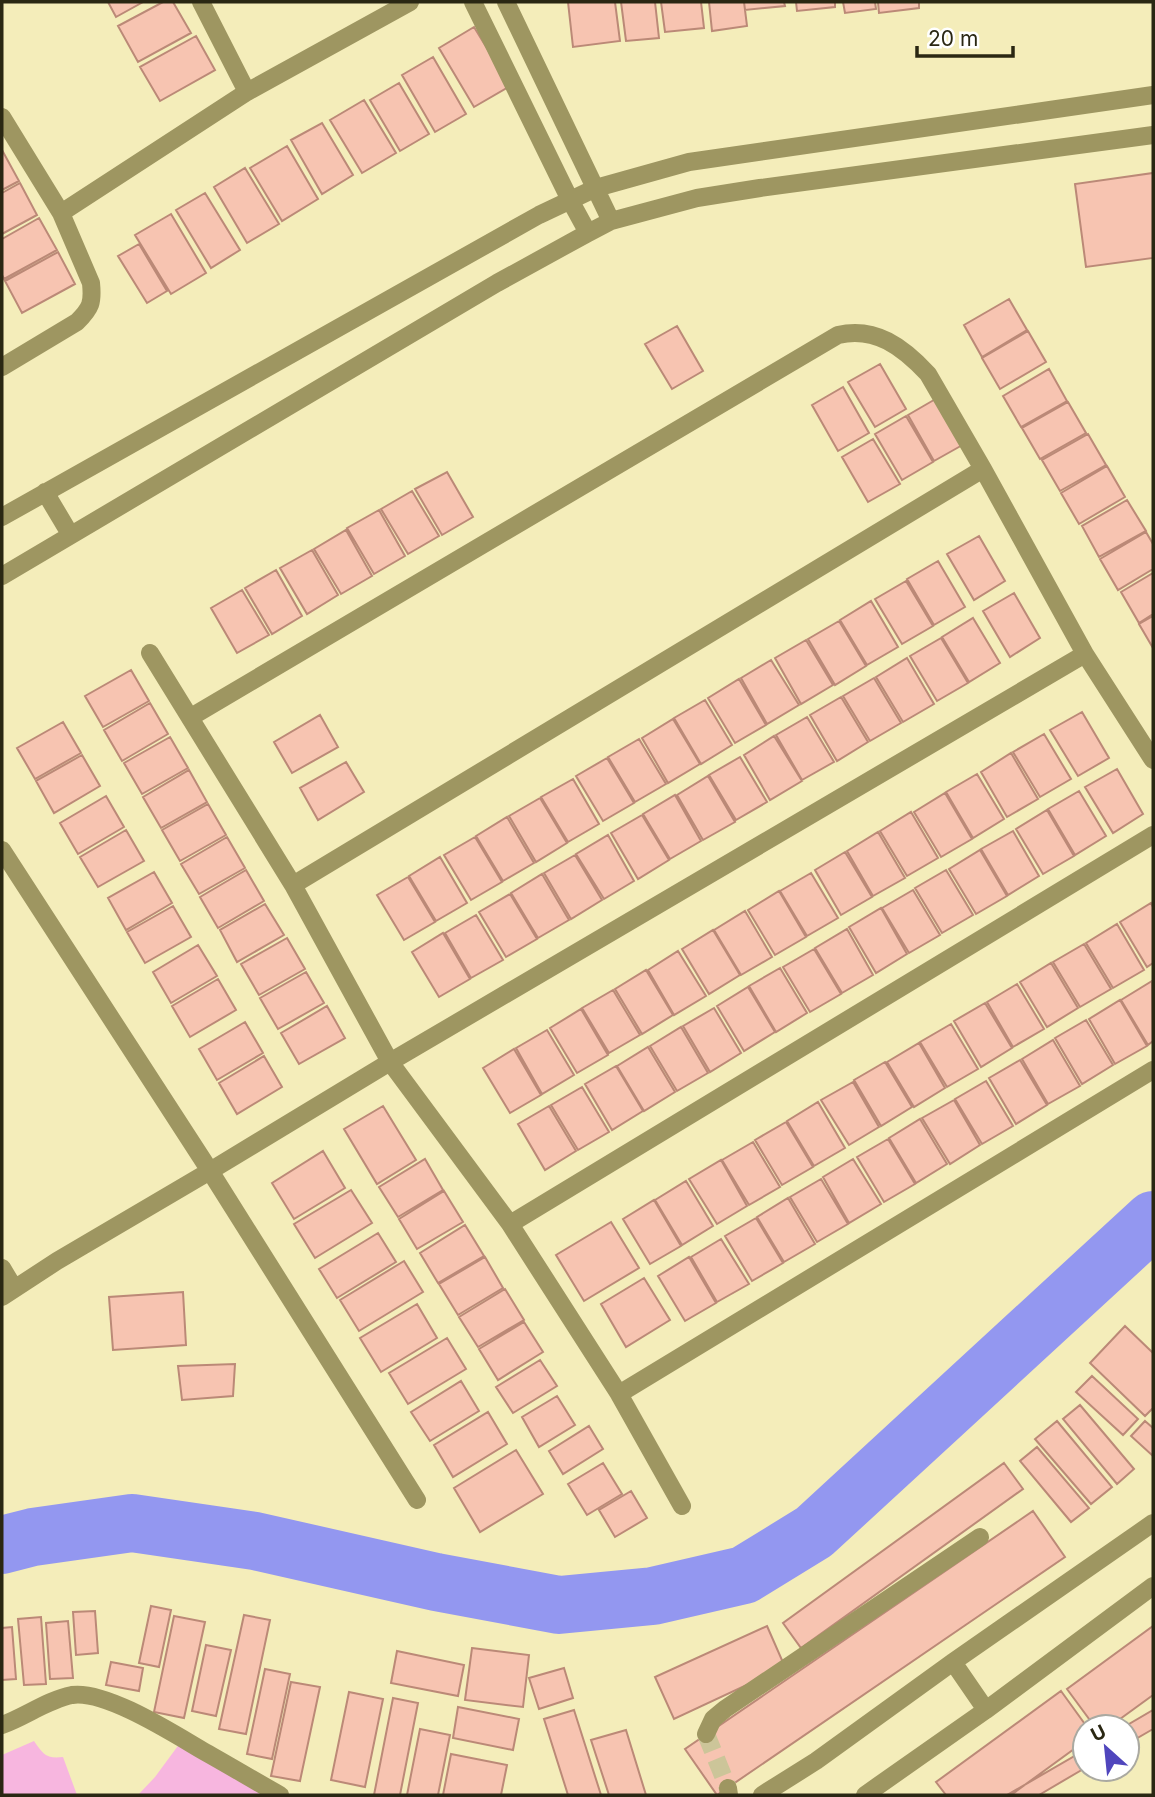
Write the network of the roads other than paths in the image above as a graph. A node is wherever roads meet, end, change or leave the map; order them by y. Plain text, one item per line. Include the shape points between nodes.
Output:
1 (201, 2) edge
2 (410, 2) edge
3 (473, 2) edge
4 (506, 2) edge
5 (247, 92) junction
6 (1153, 95) edge
7 (2, 117) edge
8 (1153, 135) edge
9 (596, 188) junction
10 (570, 200) junction
11 (61, 213) junction
12 (611, 221) junction
13 (588, 233) junction
14 (2, 367) edge
15 (984, 469) junction
16 (45, 492) junction
17 (2, 517) edge
18 (70, 534) junction
19 (2, 576) edge
20 (150, 653) dead end
21 (1085, 654) junction
22 (191, 717) junction
23 (1153, 760) edge
24 (1153, 835) edge
25 (2, 850) edge
26 (293, 885) junction
27 (390, 1062) junction
28 (1153, 1070) edge
29 (210, 1171) junction
30 (510, 1224) junction
31 (2, 1268) edge
32 (8, 1293) edge
33 (619, 1394) junction
34 (417, 1500) dead end
35 (682, 1506) dead end
36 (1153, 1523) edge
37 (981, 1537) dead end
38 (1153, 1586) edge
39 (953, 1662) junction
40 (986, 1710) junction
41 (2, 1725) edge
42 (706, 1734) dead end
43 (280, 1795) edge
44 (762, 1795) edge
45 (865, 1795) edge

1 - 5 street
2 - 5 street
3 - 10 street
4 - 9 street
5 - 11 street
6 - 9 street via 690,162
7 - 11 street
8 - 12 street via 760,188 697,198
9 - 10 street
9 - 12 street
10 - 13 street
10 - 16 street
11 - 14 street via 91,283 92,303 77,322
12 - 13 street
13 - 18 street
15 - 21 street
15 - 22 street via 918,363 874,334 838,335
15 - 26 street
16 - 17 street
16 - 18 street
18 - 19 street
20 - 22 street
21 - 23 street
21 - 27 street
22 - 26 street
24 - 30 street
25 - 29 street
26 - 27 street
27 - 29 street
27 - 30 street
28 - 33 street
29 - 32 street
29 - 34 street
30 - 33 street
31 - 32 street
33 - 35 street
36 - 39 street
37 - 42 street via 725,1709 713,1719
38 - 40 street
39 - 40 street
39 - 44 street
40 - 45 street
41 - 43 street via 50,1703 84,1695 119,1704

